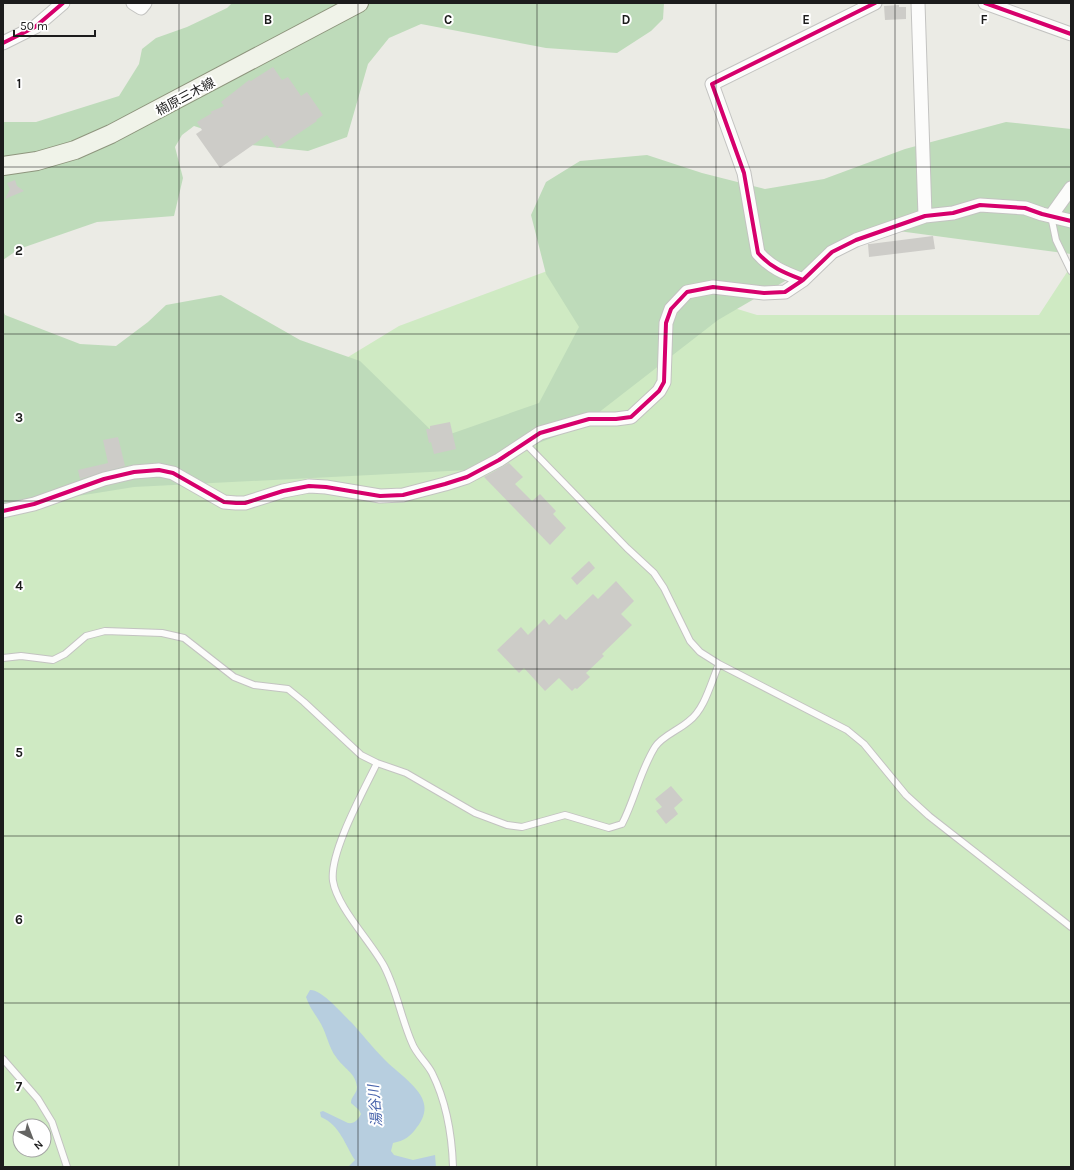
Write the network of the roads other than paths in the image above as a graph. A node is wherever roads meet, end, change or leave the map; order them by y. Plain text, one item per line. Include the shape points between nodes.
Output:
1 (63, 3) edge
2 (133, 3) edge
3 (145, 3) edge
4 (359, 3) edge
5 (875, 3) edge
6 (918, 3) edge
7 (985, 3) edge
8 (1071, 34) edge
9 (3, 43) edge
10 (3, 166) edge
11 (1071, 188) edge
12 (925, 216) junction
13 (1051, 216) junction
14 (1071, 221) edge
15 (1071, 271) edge
16 (803, 280) junction
17 (524, 442) junction
18 (3, 511) edge
19 (3, 658) edge
20 (718, 664) junction
21 (377, 763) junction
22 (1071, 927) edge
23 (3, 1059) edge
24 (68, 1167) edge
25 (453, 1167) edge

1 - 9 street via 35,27
2 - 3 street via 141,8
4 - 10 main road, 楠原三木線 via 111,134 75,150 36,161
5 - 16 street via 712,84 744,173 758,253 776,269
6 - 12 street
7 - 8 street
11 - 13 street
12 - 13 street via 980,205 1025,208
12 - 16 street via 856,240 832,252
13 - 14 street
13 - 15 lane via 1056,240
16 - 17 street via 785,292 764,293 713,287 687,292 671,309 666,323 664,382 659,392 631,417 589,419 540,433
17 - 18 street via 499,460 467,477 403,495 380,496 326,486 309,486 245,503 224,502 174,474 160,470 134,472 104,479 34,504
17 - 20 lane via 654,573 690,641 700,652
19 - 21 lane via 21,656 53,660 65,654 86,636 105,631 162,633 184,638 234,677 254,686 288,689 361,755
20 - 21 lane via 700,709 690,721 656,746 622,824 609,828 565,815 522,827 507,825 475,813 406,773
20 - 22 lane via 848,730 864,744 906,795 929,816
21 - 25 lane via 336,852 333,881 340,900 384,966 412,1044 431,1072 441,1094 452,1148
23 - 24 lane via 38,1099 52,1122

